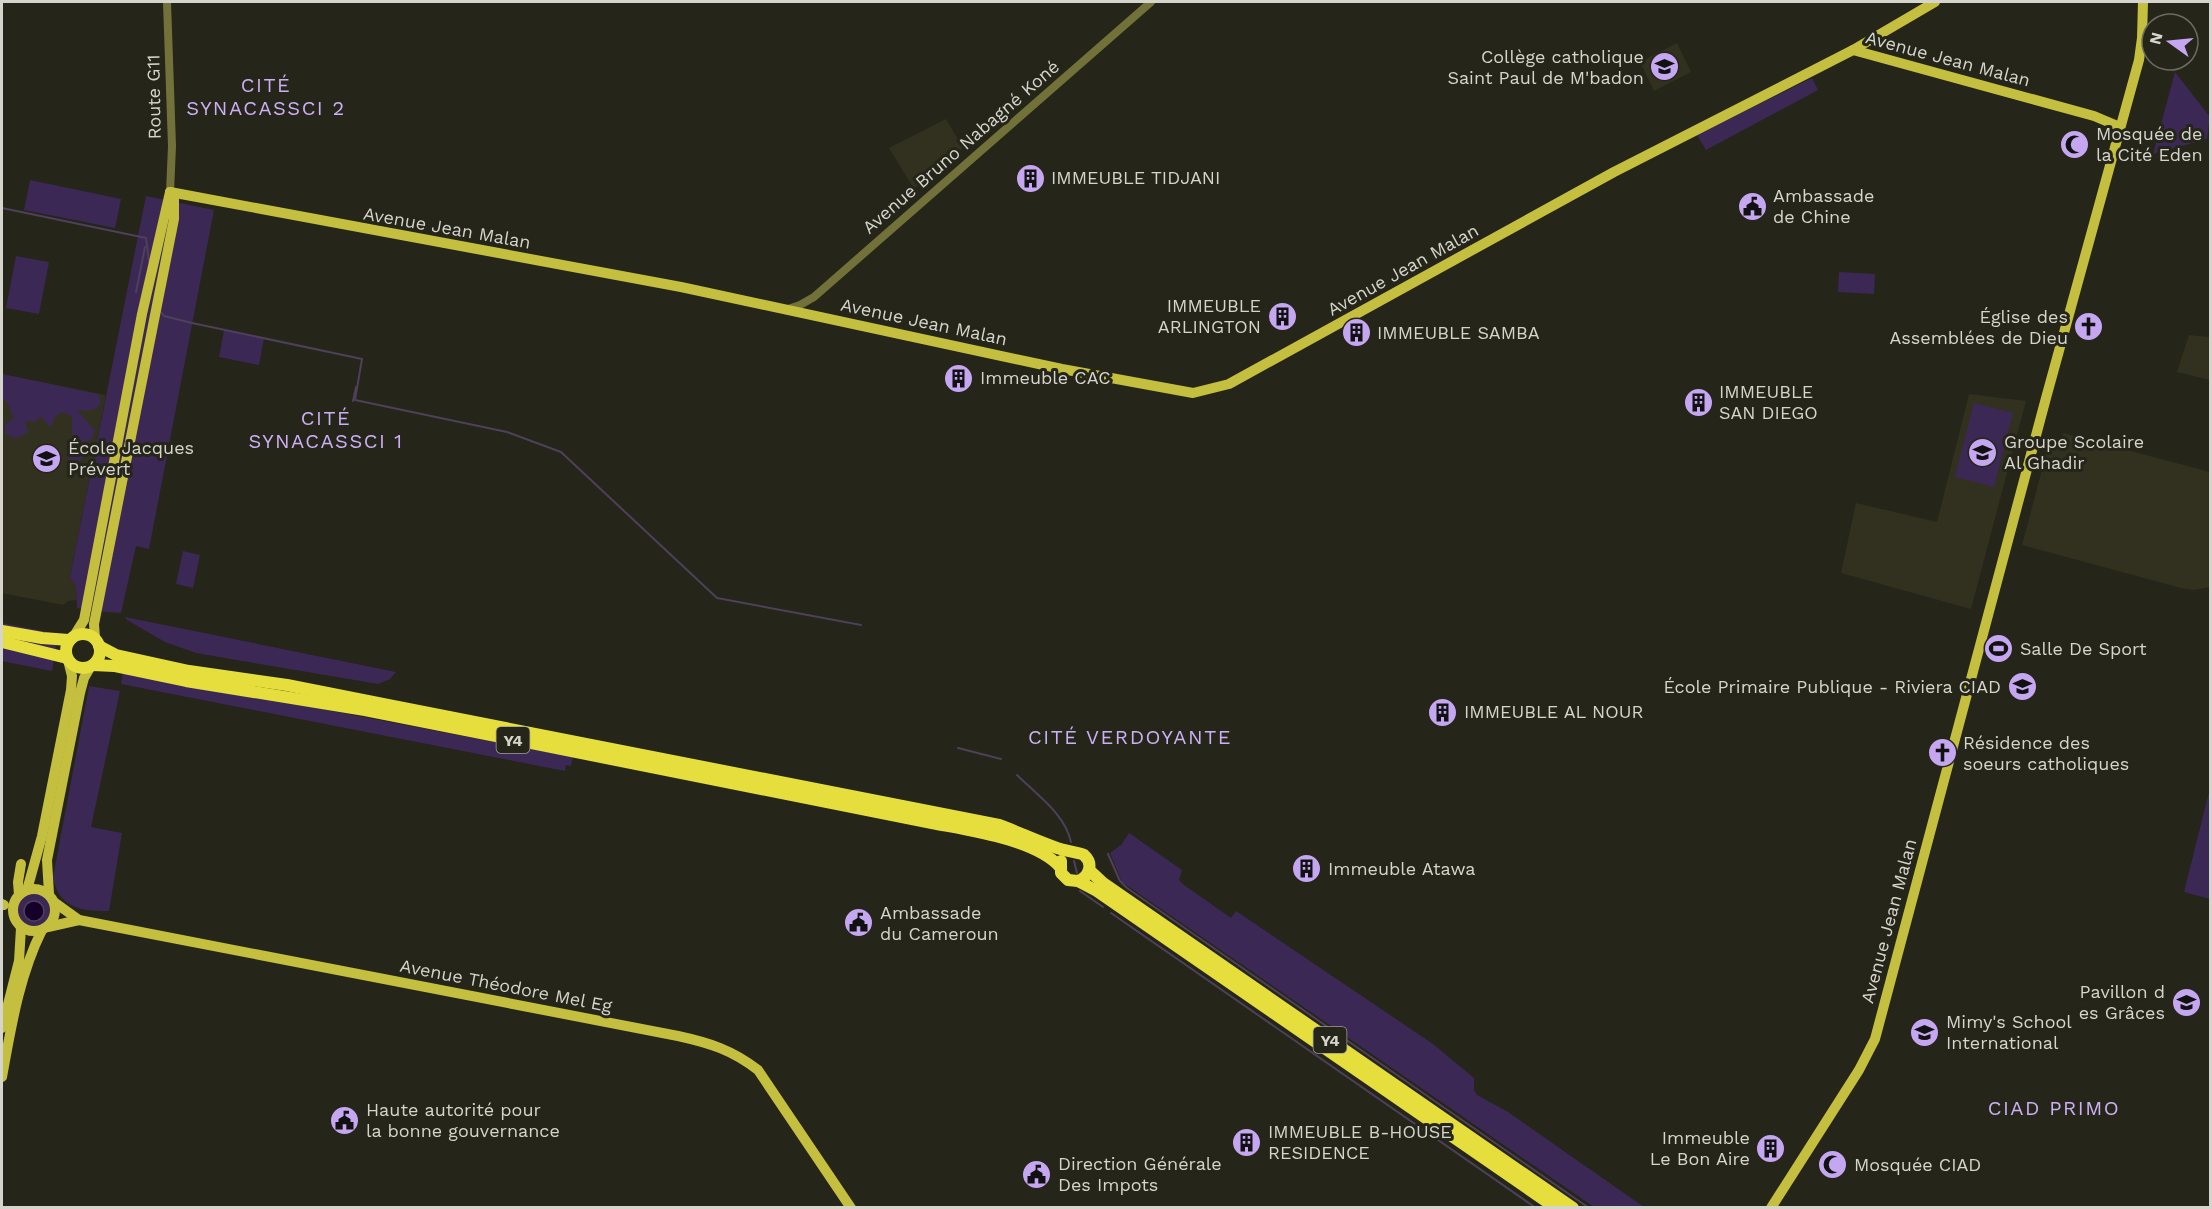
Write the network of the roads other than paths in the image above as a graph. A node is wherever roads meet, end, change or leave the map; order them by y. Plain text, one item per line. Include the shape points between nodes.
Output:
1 (167, 2) edge
2 (1151, 2) edge
3 (1935, 2) edge
4 (2143, 2) edge
5 (1853, 50) junction
6 (2120, 127) junction
7 (170, 192) junction
8 (788, 310) junction
9 (2, 631) edge
10 (71, 638) junction
11 (2, 642) edge
12 (97, 642) junction
13 (67, 659) junction
14 (92, 666) junction
15 (1070, 853) junction
16 (1060, 867) junction
17 (1089, 870) junction
18 (31, 875) junction
19 (1078, 881) junction
20 (21, 894) junction
21 (52, 898) junction
22 (3, 905) edge
23 (13, 915) junction
24 (79, 920) junction
25 (21, 928) junction
26 (45, 929) junction
27 (2, 1028) edge
28 (2, 1077) edge
29 (851, 1208) edge
30 (1556, 1208) edge
31 (1573, 1208) edge
32 (1771, 1208) edge

1 - 7 street, Route G11
2 - 8 street, Avenue Bruno Nabagné Koné via 814,297
3 - 5 main road
4 - 6 main road via 2139,60
5 - 6 main road, Avenue Jean Malan via 2094,116
5 - 8 main road, Avenue Jean Malan via 1614,172 1229,384 1207,390 1193,393 1062,369
6 - 32 main road, Avenue Jean Malan via 1875,1039
7 - 8 main road, Avenue Jean Malan
7 - 10 main road via 142,314 84,620
7 - 12 main road via 174,219 95,615
9 - 10 highway via 42,639
10 - 12 highway via 85,633
10 - 13 highway via 65,649
11 - 13 highway
12 - 14 highway via 100,654
12 - 15 highway, Y4 via 116,655 189,670 287,685 999,825
13 - 14 highway via 76,667
13 - 18 main road via 71,690
14 - 16 highway, Y4 via 114,666 358,709 932,822 1005,839 1042,854
14 - 21 main road via 80,693 47,860
15 - 16 highway
15 - 17 highway via 1085,856
16 - 19 highway via 1065,878
17 - 19 highway
17 - 31 highway, Y4
18 - 20 main road
18 - 20 main road via 21,864
19 - 30 highway, Y4
20 - 21 main road via 36,889
20 - 22 main road
20 - 23 main road via 13,906
21 - 24 main road
21 - 26 main road via 55,916
22 - 23 main road
23 - 25 main road
24 - 26 main road
24 - 29 main road, Avenue Théodore Mel Eg via 723,1048 758,1070
25 - 26 main road via 31,932
25 - 27 main road via 19,961
26 - 28 main road via 27,965

